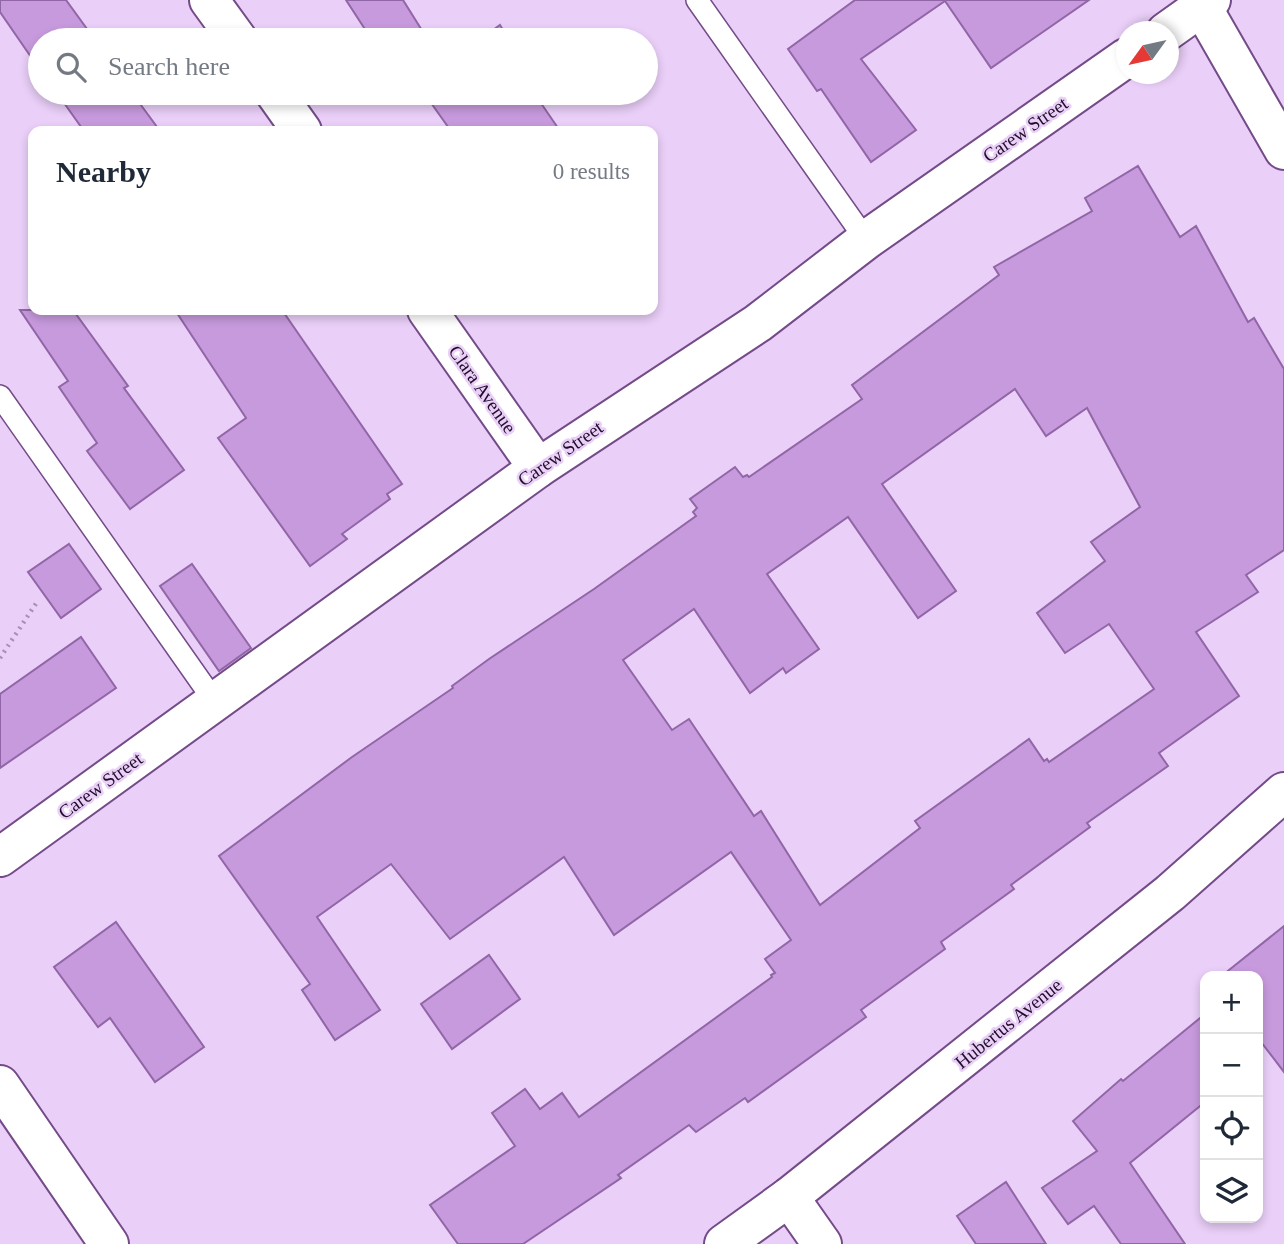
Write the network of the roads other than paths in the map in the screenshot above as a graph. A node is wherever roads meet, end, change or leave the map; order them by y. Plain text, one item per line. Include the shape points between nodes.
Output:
1 (209, 0) edge
2 (697, 0) edge
3 (1204, 2) edge
4 (1179, 22) edge
5 (229, 28) edge
6 (1116, 65) edge
7 (284, 105) edge
8 (298, 126) edge
9 (1284, 150) edge
10 (866, 240) junction
11 (431, 315) edge
12 (0, 396) edge
13 (538, 468) junction
14 (215, 702) junction
15 (1284, 792) edge
16 (0, 857) edge
17 (0, 1085) edge
18 (789, 1197) junction
19 (108, 1244) edge
20 (724, 1244) edge
21 (821, 1244) edge

1 - 5 street
2 - 10 lane
3 - 4 street
3 - 9 street
6 - 10 street, Carew Street
7 - 8 street
10 - 13 street, Carew Street via 758,323
11 - 13 street, Clara Avenue
12 - 14 lane
13 - 14 street, Carew Street
14 - 16 street, Carew Street
15 - 18 street, Hubertus Avenue via 1170,893
17 - 19 street
18 - 20 street, Hubertus Avenue
18 - 21 street

